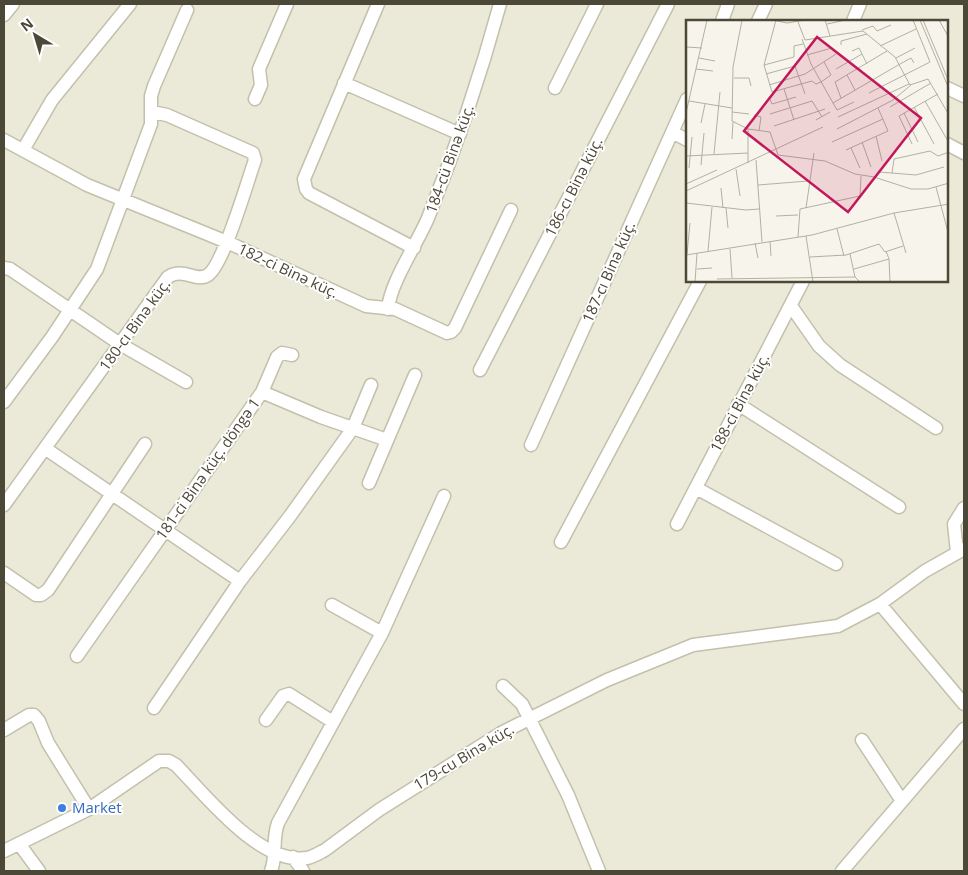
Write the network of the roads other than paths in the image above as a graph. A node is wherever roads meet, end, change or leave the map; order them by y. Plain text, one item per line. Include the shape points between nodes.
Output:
1 (13, 4) edge
2 (130, 4) edge
3 (287, 4) edge
4 (378, 4) edge
5 (500, 4) edge
6 (597, 4) edge
7 (668, 4) edge
8 (728, 4) edge
9 (766, 4) edge
10 (860, 4) edge
11 (187, 10) dead end
12 (4, 15) edge
13 (722, 20) edge
14 (758, 20) edge
15 (853, 20) edge
16 (344, 83) junction
17 (555, 88) dead end
18 (948, 88) edge
19 (964, 96) edge
20 (255, 99) dead end
21 (686, 102) edge
22 (152, 112) junction
23 (672, 132) junction
24 (460, 134) junction
25 (686, 139) edge
26 (4, 140) edge
27 (948, 145) edge
28 (23, 150) junction
29 (964, 153) edge
30 (123, 200) junction
31 (511, 210) dead end
32 (227, 242) junction
33 (414, 248) junction
34 (4, 268) edge
35 (699, 282) edge
36 (802, 282) edge
37 (790, 306) junction
38 (388, 309) junction
39 (70, 310) junction
40 (120, 344) junction
41 (292, 355) dead end
42 (480, 370) dead end
43 (415, 375) dead end
44 (186, 382) dead end
45 (371, 385) dead end
46 (262, 392) junction
47 (4, 402) edge
48 (738, 404) junction
49 (353, 428) junction
50 (936, 428) dead end
51 (387, 440) junction
52 (145, 444) dead end
53 (531, 445) dead end
54 (46, 449) junction
55 (369, 483) dead end
56 (696, 488) junction
57 (111, 494) junction
58 (444, 496) dead end
59 (4, 505) edge
60 (899, 507) dead end
61 (964, 508) edge
62 (677, 524) dead end
63 (164, 531) junction
64 (561, 542) dead end
65 (961, 551) edge
66 (836, 564) dead end
67 (4, 574) edge
68 (240, 581) junction
69 (880, 604) junction
70 (332, 605) dead end
71 (382, 633) junction
72 (77, 656) dead end
73 (503, 686) dead end
74 (964, 704) edge
75 (154, 708) dead end
76 (529, 718) junction
77 (266, 720) dead end
78 (333, 722) junction
79 (964, 729) edge
80 (4, 730) edge
81 (862, 740) dead end
82 (902, 801) junction
83 (89, 809) junction
84 (20, 845) junction
85 (4, 851) edge
86 (274, 852) junction
87 (293, 857) junction
88 (39, 871) edge
89 (271, 871) edge
90 (303, 871) edge
91 (599, 871) edge
92 (842, 871) edge

1 - 12 street
2 - 28 street via 52,100
3 - 20 street via 259,69 261,85
4 - 16 street
5 - 24 street, 184-cü Binə küç.
6 - 17 street
7 - 42 street, 186-cı Binə küç.
8 - 13 street
9 - 14 street
10 - 15 street
11 - 22 street via 154,86
16 - 24 street
16 - 33 street via 304,179 306,189
18 - 19 street
21 - 23 street, 187-cı Binə küç.
22 - 30 street via 151,124
22 - 32 street, 180-cı Binə küç. via 167,114 253,153 255,160
23 - 25 street
23 - 53 street, 187-cı Binə küç.
24 - 33 street, 184-cü Binə küç.
26 - 28 street, 182-ci Binə küç.
27 - 29 street
28 - 30 street, 182-ci Binə küç. via 87,185
30 - 32 street, 182-ci Binə küç.
30 - 39 street via 97,269
31 - 38 street, 182-ci Binə küç. via 451,332 447,333 407,312
32 - 38 street, 182-ci Binə küç. via 366,306
32 - 40 street, 180-cı Binə küç. via 216,268 207,276 201,278 179,272 168,277
33 - 38 street, 184-cü Binə küç. via 391,292
34 - 39 street
35 - 64 street
36 - 37 street, 188-ci Binə küç.
37 - 48 street, 188-ci Binə küç.
37 - 50 street via 819,346 840,365
39 - 40 street
39 - 47 street
40 - 44 street
40 - 54 street, 180-cı Binə küç.
41 - 46 street via 282,353 277,357
43 - 51 street
45 - 49 street
46 - 49 street, 181-ci Binə küç. döngə 1
46 - 63 street, 181-ci Binə küç. döngə 1
48 - 56 street, 188-ci Binə küç.
48 - 60 street
49 - 51 street, 181-ci Binə küç. döngə 1
49 - 68 street
51 - 55 street
52 - 57 street
54 - 57 street
54 - 59 street, 180-cı Binə küç.
56 - 62 street, 188-ci Binə küç.
56 - 66 street
57 - 63 street
57 - 67 street via 48,590 36,595
58 - 71 street
61 - 65 street via 954,524
63 - 68 street
63 - 72 street, 181-ci Binə küç. döngə 1
65 - 69 street, 179-cu Binə küç. via 925,571
68 - 75 street
69 - 74 street
69 - 76 street, 179-cu Binə küç. via 838,626 679,649
70 - 71 street
71 - 78 street
73 - 76 street via 522,704
76 - 87 street, 179-cu Binə küç. via 420,784 325,850 310,858
76 - 91 street via 568,795
77 - 78 street via 283,696 289,694
78 - 86 street via 278,823 274,833
79 - 82 street
80 - 83 street via 34,715
81 - 82 street
82 - 92 street
83 - 84 street, 179-cu Binə küç.
83 - 86 street, 179-cu Binə küç. via 159,760 169,761 248,837
84 - 85 street, 179-cu Binə küç.
84 - 88 street
86 - 87 street, 179-cu Binə küç.
86 - 89 street
87 - 90 street

